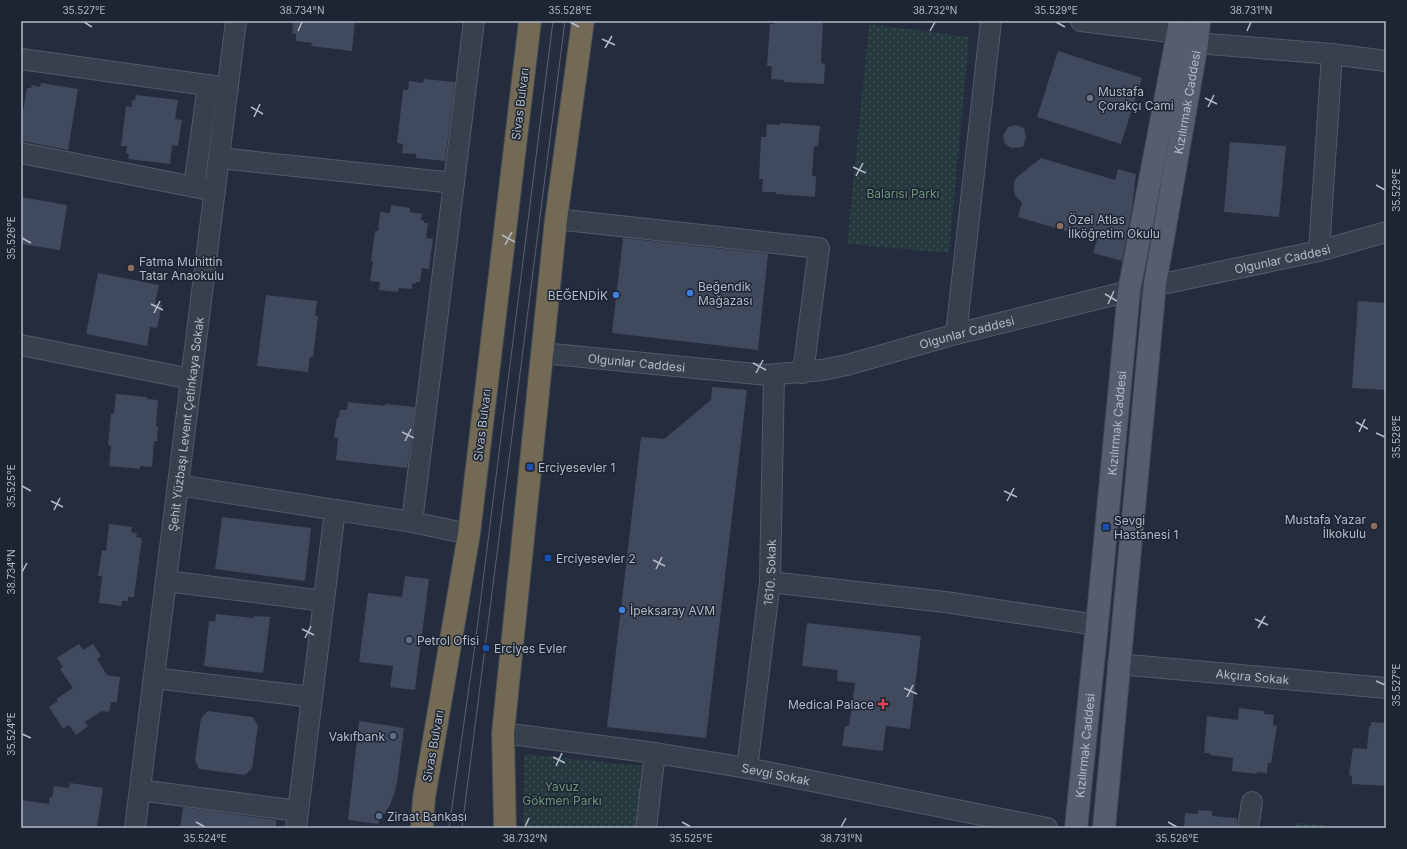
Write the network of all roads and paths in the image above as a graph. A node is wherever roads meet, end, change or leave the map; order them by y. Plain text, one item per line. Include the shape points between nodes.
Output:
1 (236, 21) edge
2 (474, 21) edge
3 (527, 21) edge
4 (530, 21) edge
5 (583, 21) edge
6 (991, 21) edge
7 (1081, 21) edge
8 (1199, 21) edge
9 (1185, 32) edge
10 (1332, 54) junction
11 (21, 59) edge
12 (1386, 61) edge
13 (208, 85) junction
14 (228, 88) junction
15 (21, 153) edge
16 (219, 158) junction
17 (454, 183) junction
18 (194, 187) junction
19 (215, 191) junction
20 (556, 219) junction
21 (1386, 232) edge
22 (1319, 251) junction
23 (1155, 284) junction
24 (1129, 291) junction
25 (956, 334) junction
26 (21, 345) edge
27 (542, 353) junction
28 (803, 373) junction
29 (774, 375) junction
30 (191, 379) junction
31 (178, 485) junction
32 (335, 510) junction
33 (412, 522) junction
34 (469, 534) junction
35 (166, 581) junction
36 (770, 582) junction
37 (324, 601) junction
38 (1097, 625) junction
39 (1118, 664) junction
40 (154, 678) junction
41 (1386, 688) edge
42 (312, 697) junction
43 (503, 733) junction
44 (655, 753) junction
45 (747, 768) junction
46 (140, 790) junction
47 (424, 798) junction
48 (1252, 802) dead end
49 (297, 820) edge
50 (135, 828) edge
51 (405, 828) edge
52 (422, 828) edge
53 (505, 828) edge
54 (646, 828) edge
55 (1047, 828) edge
56 (1076, 828) edge
57 (1104, 828) edge
58 (1248, 828) edge

1 - 14 street, Şehit Yüzbaşı Levent Çetinkaya Sokak
2 - 17 street
3 - 4 street
4 - 34 highway, Sivas Bulvarı
5 - 20 highway
6 - 25 street
7 - 9 street
8 - 9 main road, Kızılırmak Caddesi
9 - 10 street
9 - 23 main road, Kızılırmak Caddesi
9 - 24 main road, Kızılırmak Caddesi
10 - 12 street
10 - 22 street
11 - 13 street
13 - 14 street
13 - 18 street
14 - 16 street, Şehit Yüzbaşı Levent Çetinkaya Sokak
15 - 18 street
16 - 17 street
16 - 19 street, Şehit Yüzbaşı Levent Çetinkaya Sokak
17 - 33 street
18 - 19 street
19 - 30 street, Şehit Yüzbaşı Levent Çetinkaya Sokak
20 - 27 highway
20 - 28 street via 819,248
21 - 22 street, Olgunlar Caddesi
22 - 23 street, Olgunlar Caddesi
23 - 24 street, Olgunlar Caddesi
23 - 39 main road, Kızılırmak Caddesi
24 - 25 street, Olgunlar Caddesi
24 - 38 main road, Kızılırmak Caddesi
25 - 28 street, Olgunlar Caddesi via 847,365
26 - 30 street
27 - 29 street, Olgunlar Caddesi
27 - 43 highway
28 - 29 street, Olgunlar Caddesi
29 - 36 street, 1610. Sokak
30 - 31 street, Şehit Yüzbaşı Levent Çetinkaya Sokak
31 - 32 street
31 - 35 street, Şehit Yüzbaşı Levent Çetinkaya Sokak
32 - 33 street
32 - 37 street
33 - 34 street
34 - 47 highway, Sivas Bulvarı
35 - 37 street
35 - 40 street, Şehit Yüzbaşı Levent Çetinkaya Sokak
36 - 38 street via 945,602
36 - 45 street, 1610. Sokak
37 - 42 street
38 - 56 main road, Kızılırmak Caddesi
39 - 41 street, Akçıra Sokak
39 - 57 main road, Kızılırmak Caddesi
40 - 42 street
40 - 46 street, Şehit Yüzbaşı Levent Çetinkaya Sokak
42 - 49 street
43 - 44 street, Sevgi Sokak
43 - 53 highway
44 - 45 street, Sevgi Sokak
44 - 54 street
45 - 55 street, Sevgi Sokak
46 - 49 street
46 - 50 street, Şehit Yüzbaşı Levent Çetinkaya Sokak
47 - 51 highway
47 - 52 highway, Sivas Bulvarı
48 - 58 street

